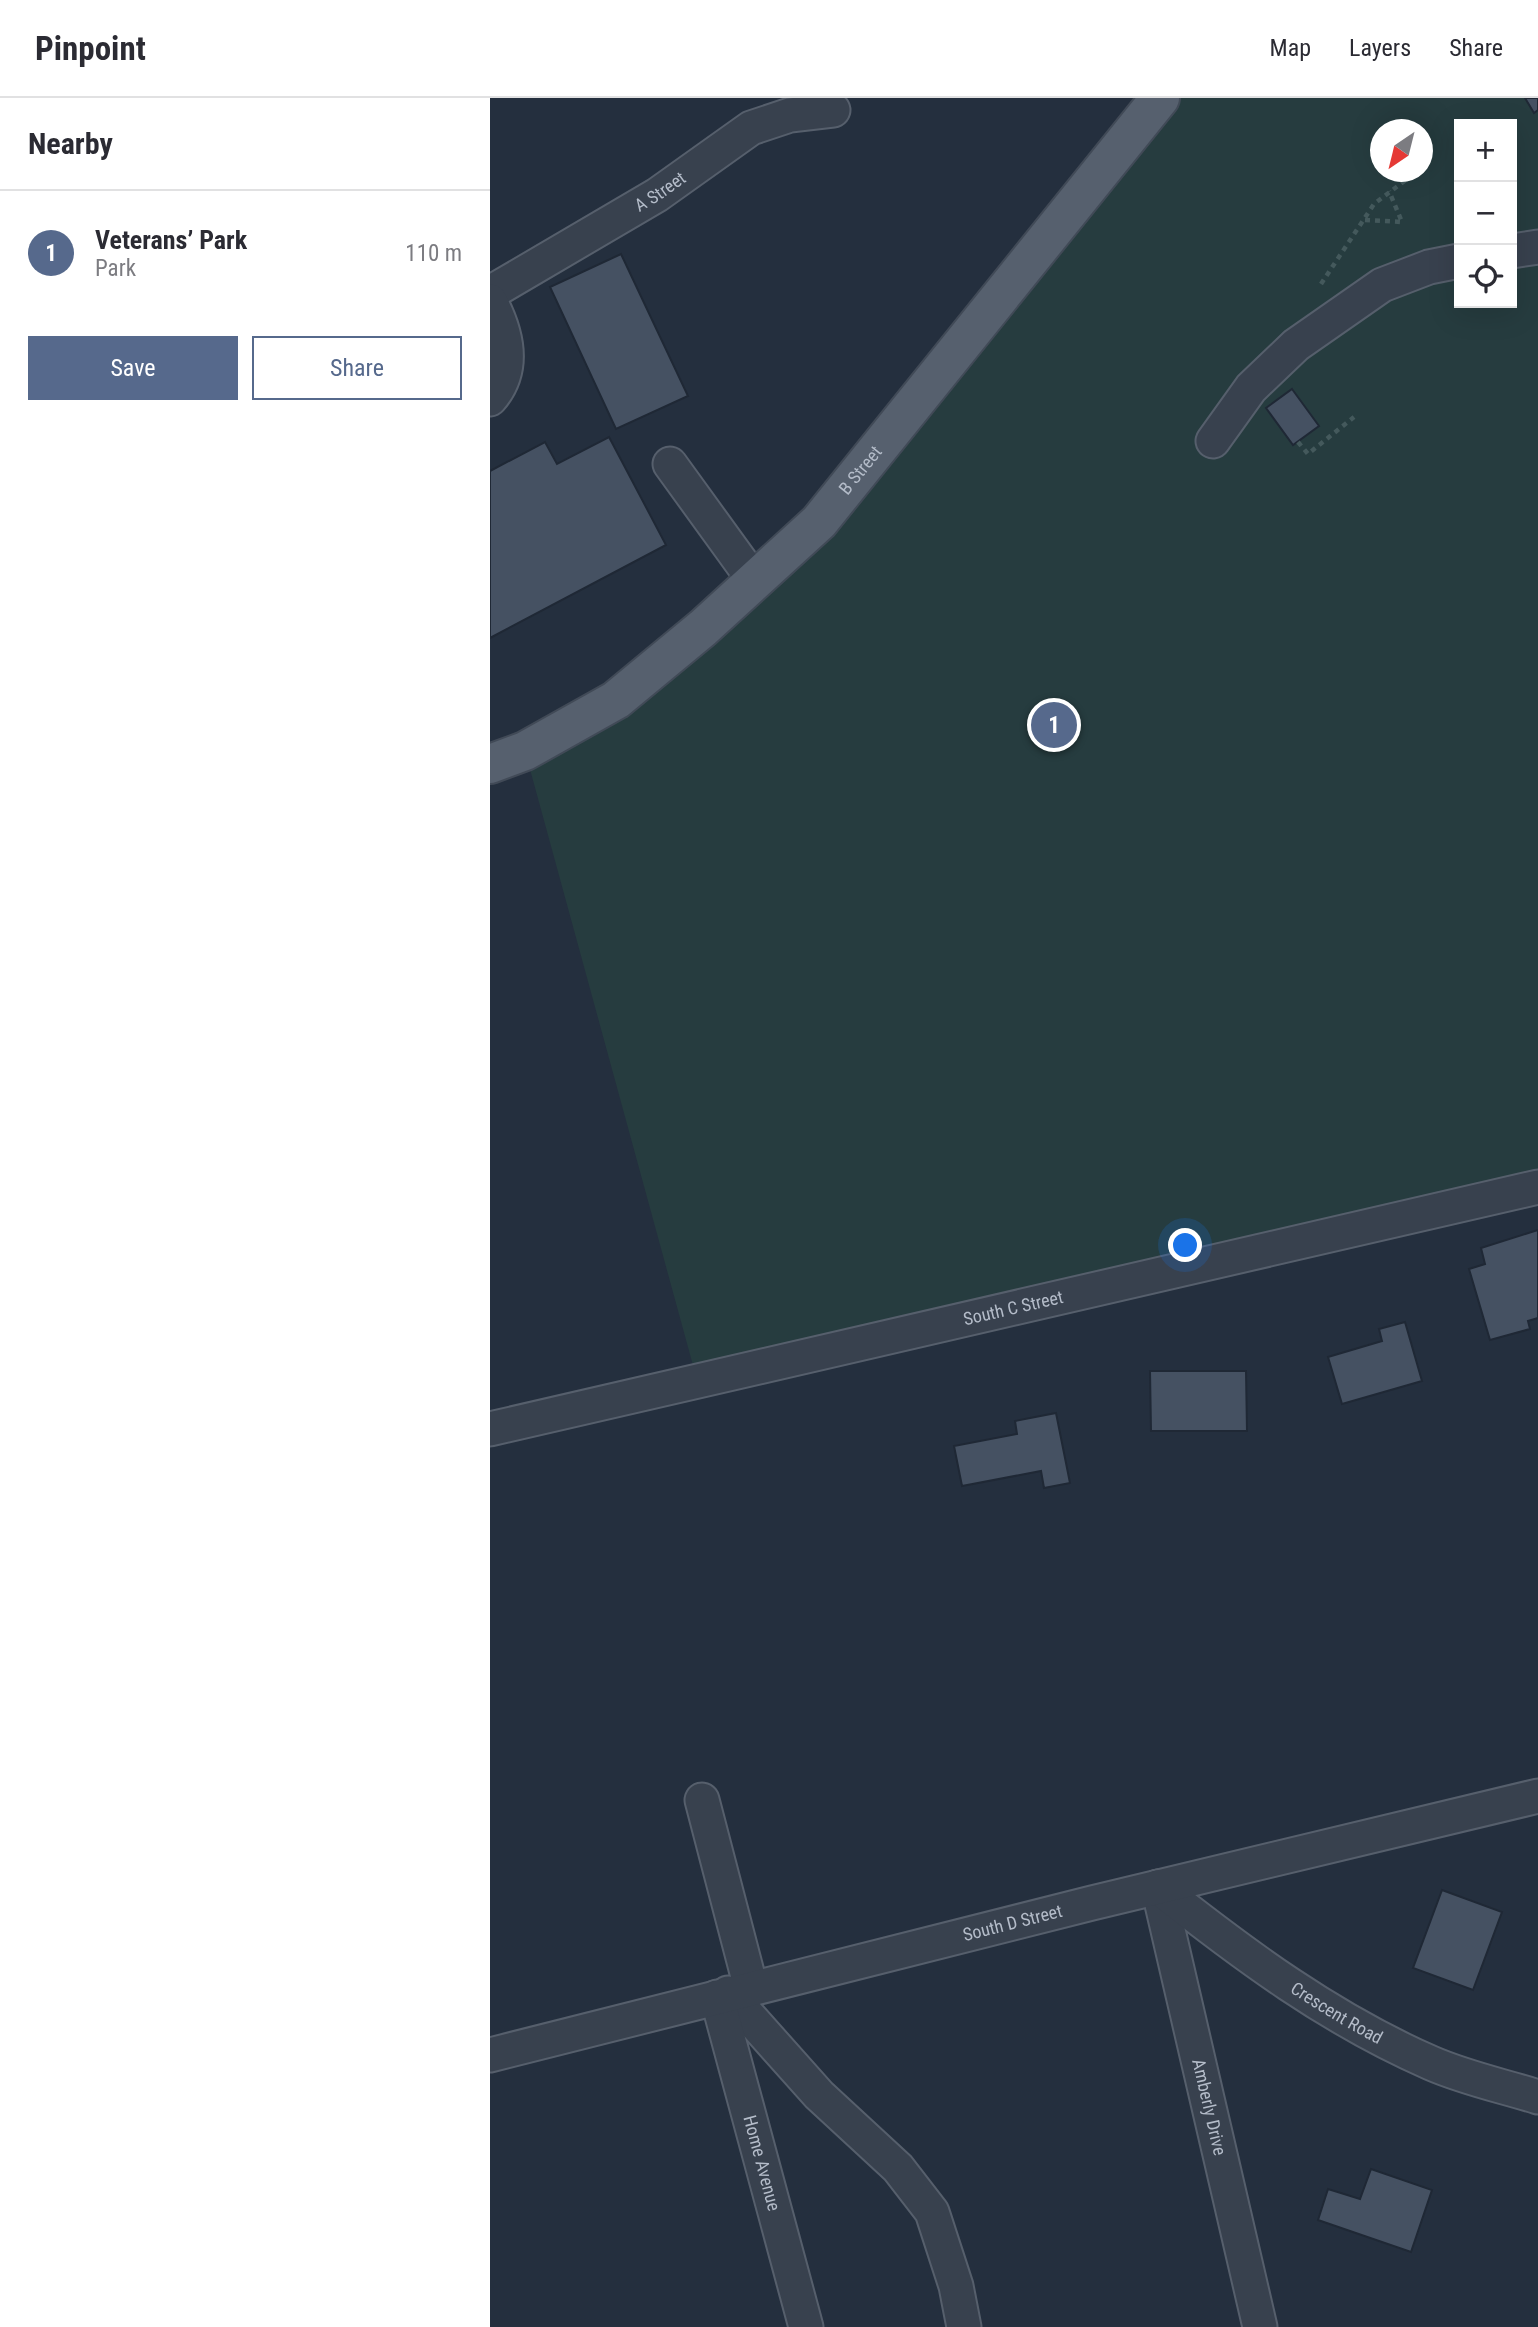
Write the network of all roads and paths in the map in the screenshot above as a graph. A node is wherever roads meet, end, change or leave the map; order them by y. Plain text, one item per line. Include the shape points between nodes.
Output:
1 (1135, 98) edge
2 (1160, 98) edge
3 (833, 110) dead end
4 (1115, 152) junction
5 (1402, 182) edge
6 (1389, 191) junction
7 (1364, 220) junction
8 (1538, 247) edge
9 (1517, 250) edge
10 (1454, 262) edge
11 (490, 293) edge
12 (490, 301) edge
13 (1312, 333) junction
14 (490, 399) edge
15 (1354, 417) dead end
16 (1213, 441) dead end
17 (1298, 442) dead end
18 (670, 464) dead end
19 (754, 580) junction
20 (490, 765) edge
21 (1538, 1187) edge
22 (490, 1429) edge
23 (1538, 1796) edge
24 (702, 1800) dead end
25 (1158, 1887) junction
26 (732, 1993) junction
27 (490, 2054) edge
28 (1538, 2098) edge
29 (806, 2327) edge
30 (964, 2327) edge
31 (1260, 2327) edge

1 - 4 main road
2 - 4 main road, B Street
3 - 11 street, A Street via 790,115 751,128 657,195
4 - 19 main road, B Street via 819,522
5 - 6 path
6 - 7 path
6 - 7 path via 1402,222
7 - 13 path via 1302,313
8 - 9 street
10 - 13 street via 1382,285
12 - 14 street via 505,328 507,369
13 - 16 street via 1251,388
15 - 17 path via 1308,454
18 - 19 street
19 - 20 main road, B Street via 616,700 525,751
21 - 22 street, South C Street
23 - 25 street, South D Street
24 - 26 street, Home Avenue
25 - 26 street, South D Street
25 - 28 street, Crescent Road via 1246,1956 1329,2012 1433,2064
25 - 31 street, Amberly Drive
26 - 27 street, South D Street
26 - 29 street, Home Avenue
26 - 30 street via 819,2095 898,2168 932,2212

